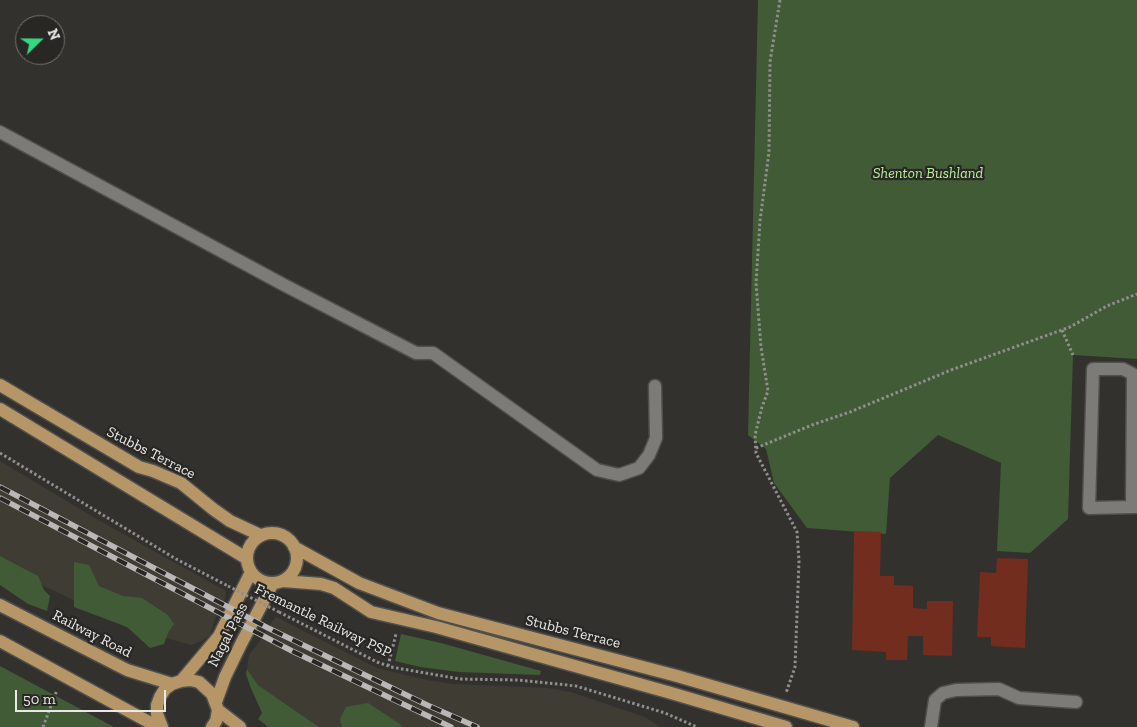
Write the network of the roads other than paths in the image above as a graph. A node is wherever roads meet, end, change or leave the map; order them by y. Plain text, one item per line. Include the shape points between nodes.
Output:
1 (0, 132) edge
2 (0, 385) edge
3 (655, 386) dead end
4 (0, 409) edge
5 (1135, 507) edge
6 (260, 535) junction
7 (294, 546) junction
8 (246, 558) junction
9 (251, 572) junction
10 (278, 582) junction
11 (0, 605) edge
12 (0, 641) edge
13 (177, 682) junction
14 (1076, 702) dead end
15 (217, 706) junction
16 (158, 727) edge
17 (162, 727) edge
18 (212, 727) edge
19 (240, 727) edge
20 (786, 727) edge
21 (853, 727) edge
22 (931, 727) edge

1 - 3 lane via 416,354 433,353 597,470 619,474 639,468 649,454 656,438
2 - 6 main road, Stubbs Terrace via 139,467 181,483 213,510
4 - 8 main road
5 - 5 lane via 1089,508 1093,369 1123,369 1133,374
6 - 7 main road via 283,535
6 - 8 main road via 250,544
7 - 10 main road via 297,562 290,576
7 - 21 main road, Stubbs Terrace via 359,583 438,613 677,676
8 - 9 main road
9 - 10 main road via 265,583
9 - 13 main road, Nagal Pass via 218,636
10 - 15 main road, Nagal Pass via 241,644 225,677
10 - 20 main road, Stubbs Terrace via 321,584 334,588 371,612 436,627
11 - 13 main road, Railway Road via 127,670
12 - 16 main road
13 - 15 main road, Railway Road via 199,682 212,694
13 - 17 main road, Nagal Pass via 165,689 157,705
14 - 22 lane via 1019,698 999,689 956,690 943,693 936,700
15 - 18 main road, Nagal Pass
15 - 19 main road

